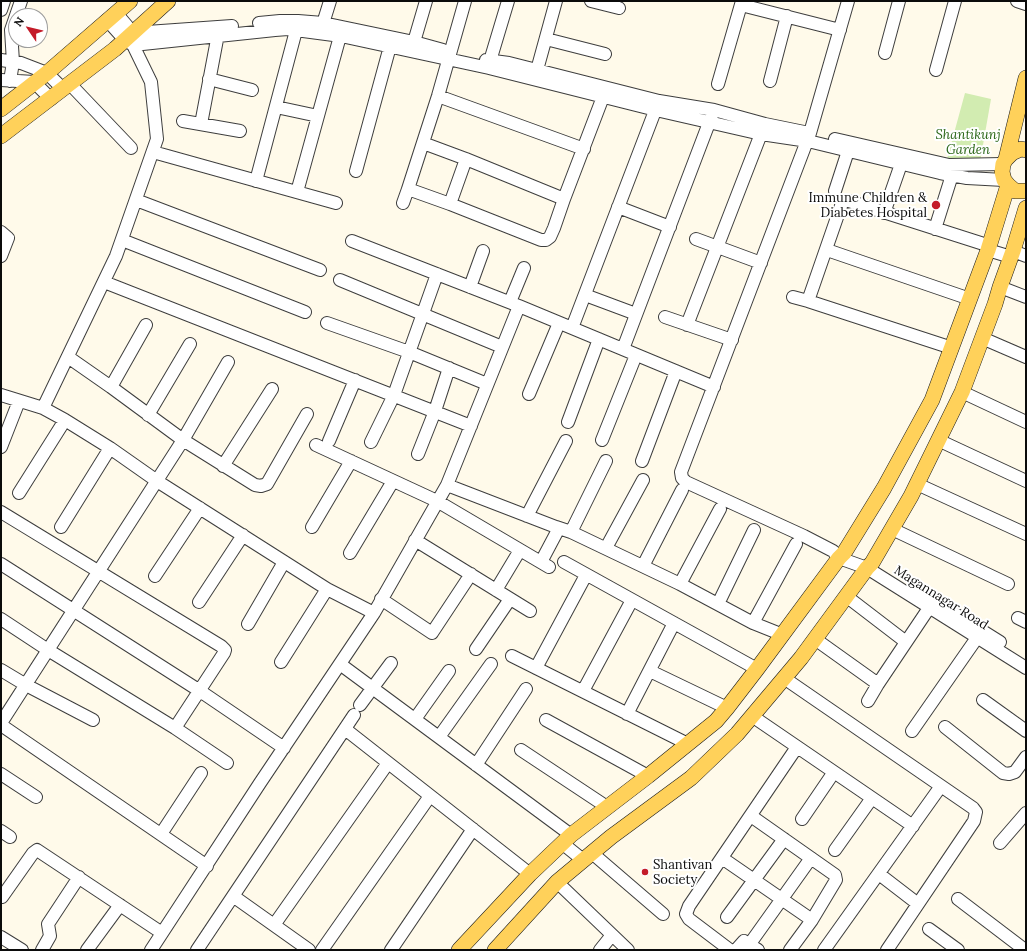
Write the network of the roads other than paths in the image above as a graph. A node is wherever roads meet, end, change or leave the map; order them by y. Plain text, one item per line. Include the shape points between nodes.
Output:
1 (4, 1) edge
2 (21, 1) edge
3 (130, 1) edge
4 (168, 1) edge
5 (330, 1) edge
6 (426, 1) edge
7 (465, 1) edge
8 (508, 1) edge
9 (556, 1) edge
10 (591, 1) edge
11 (848, 1) edge
12 (899, 1) edge
13 (955, 1) edge
14 (1017, 1) edge
15 (741, 3) edge
16 (1026, 4) edge
17 (619, 8) dead end
18 (1, 10) edge
19 (787, 16) junction
20 (111, 17) junction
21 (297, 26) junction
22 (322, 28) junction
23 (840, 30) junction
24 (218, 31) junction
25 (342, 32) junction
26 (546, 38) junction
27 (130, 39) junction
28 (391, 42) junction
29 (414, 42) junction
30 (885, 53) dead end
31 (605, 54) dead end
32 (449, 55) junction
33 (7, 61) edge
34 (490, 61) junction
35 (537, 70) junction
36 (936, 70) dead end
37 (47, 72) junction
38 (1026, 78) edge
39 (209, 80) junction
40 (6, 81) edge
41 (770, 81) dead end
42 (34, 82) junction
43 (718, 84) dead end
44 (66, 86) junction
45 (252, 90) dead end
46 (605, 92) junction
47 (438, 96) junction
48 (51, 99) junction
49 (657, 106) junction
50 (276, 107) junction
51 (1, 109) edge
52 (318, 116) junction
53 (711, 116) junction
54 (183, 121) dead end
55 (201, 124) junction
56 (763, 129) junction
57 (240, 131) dead end
58 (1, 136) edge
59 (809, 137) junction
60 (423, 143) junction
61 (131, 148) dead end
62 (584, 149) junction
63 (1026, 150) edge
64 (848, 151) junction
65 (153, 152) junction
66 (466, 159) junction
67 (1004, 162) junction
68 (901, 164) junction
69 (356, 171) dead end
70 (952, 175) junction
71 (256, 181) junction
72 (1006, 183) junction
73 (408, 189) junction
74 (835, 191) dead end
75 (297, 192) junction
76 (1026, 192) edge
77 (564, 199) junction
78 (136, 200) junction
79 (336, 203) dead end
80 (403, 204) dead end
81 (450, 204) junction
82 (618, 207) junction
83 (1026, 208) edge
84 (884, 213) junction
85 (670, 227) junction
86 (935, 229) junction
87 (1, 232) edge
88 (696, 239) dead end
89 (122, 240) junction
90 (352, 241) dead end
91 (717, 247) junction
92 (989, 248) junction
93 (827, 250) junction
94 (484, 251) dead end
95 (1017, 255) edge
96 (1, 256) edge
97 (761, 263) junction
98 (524, 268) dead end
99 (320, 270) dead end
100 (437, 274) junction
101 (340, 280) dead end
102 (104, 282) junction
103 (470, 287) junction
104 (1000, 287) junction
105 (585, 295) junction
106 (793, 297) dead end
107 (1026, 297) edge
108 (970, 299) junction
109 (808, 301) junction
110 (514, 304) junction
111 (305, 312) dead end
112 (422, 314) junction
113 (636, 314) junction
114 (665, 317) dead end
115 (559, 322) junction
116 (327, 323) dead end
117 (146, 325) dead end
118 (686, 325) junction
119 (572, 328) junction
120 (982, 338) junction
121 (599, 339) junction
122 (732, 340) junction
123 (190, 344) dead end
124 (502, 347) junction
125 (952, 348) junction
126 (623, 349) junction
127 (409, 352) junction
128 (636, 355) junction
129 (68, 357) junction
130 (1026, 357) edge
131 (228, 362) dead end
132 (449, 368) junction
133 (676, 371) junction
134 (355, 380) junction
135 (487, 384) junction
136 (111, 387) junction
137 (714, 387) junction
138 (272, 389) dead end
139 (962, 392) junction
140 (530, 394) dead end
141 (1, 395) edge
142 (394, 395) junction
143 (19, 401) junction
144 (43, 408) junction
145 (434, 411) junction
146 (307, 414) dead end
147 (148, 415) junction
148 (65, 420) junction
149 (568, 422) dead end
150 (1026, 422) edge
151 (471, 426) junction
152 (183, 440) junction
153 (602, 440) dead end
154 (938, 440) junction
155 (329, 441) dead end
156 (371, 442) dead end
157 (566, 442) dead end
158 (316, 445) dead end
159 (1, 447) edge
160 (110, 448) junction
161 (418, 454) dead end
162 (351, 461) junction
163 (606, 461) dead end
164 (642, 461) dead end
165 (223, 466) junction
166 (643, 480) dead end
167 (157, 481) junction
168 (393, 481) junction
169 (1026, 481) edge
170 (916, 484) junction
171 (447, 485) junction
172 (682, 490) dead end
173 (19, 493) dead end
174 (438, 501) junction
175 (200, 508) junction
176 (720, 510) dead end
177 (1, 512) edge
178 (526, 516) junction
179 (61, 527) dead end
180 (312, 527) dead end
181 (558, 528) junction
182 (892, 529) junction
183 (754, 530) dead end
184 (571, 532) junction
185 (1026, 534) edge
186 (243, 536) junction
187 (415, 540) junction
188 (796, 544) dead end
189 (606, 548) junction
190 (520, 550) junction
191 (350, 553) dead end
192 (839, 554) junction
193 (284, 562) junction
194 (564, 562) dead end
195 (1, 564) edge
196 (643, 566) junction
197 (870, 566) junction
198 (98, 572) junction
199 (471, 574) junction
200 (586, 575) junction
201 (154, 576) dead end
202 (680, 584) junction
203 (1008, 584) dead end
204 (327, 589) junction
205 (496, 590) junction
206 (846, 596) junction
207 (381, 599) junction
208 (510, 599) junction
209 (632, 600) junction
210 (199, 602) dead end
211 (718, 604) junction
212 (930, 608) junction
213 (74, 611) junction
214 (530, 611) dead end
215 (374, 613) junction
216 (1, 619) edge
217 (674, 623) junction
218 (753, 623) junction
219 (248, 624) dead end
220 (979, 634) junction
221 (783, 635) junction
222 (815, 638) junction
223 (906, 642) junction
224 (476, 649) dead end
225 (48, 650) junction
226 (512, 656) dead end
227 (1026, 659) edge
228 (281, 662) dead end
229 (340, 664) junction
230 (391, 664) dead end
231 (491, 664) dead end
232 (536, 668) junction
233 (1026, 668) edge
234 (758, 669) junction
235 (1, 670) edge
236 (449, 671) dead end
237 (650, 671) junction
238 (784, 678) junction
239 (878, 684) junction
240 (26, 685) junction
241 (373, 688) junction
242 (526, 689) dead end
243 (200, 691) junction
244 (583, 691) junction
245 (983, 700) dead end
246 (868, 701) dead end
247 (727, 708) junction
248 (627, 714) junction
249 (752, 716) junction
250 (415, 719) junction
251 (93, 720) dead end
252 (546, 720) dead end
253 (1, 724) edge
254 (945, 727) dead end
255 (176, 728) junction
256 (345, 729) junction
257 (912, 731) dead end
258 (1026, 731) edge
259 (439, 737) junction
260 (688, 744) junction
261 (797, 747) junction
262 (284, 748) junction
263 (521, 750) dead end
264 (1026, 757) edge
265 (227, 763) dead end
266 (388, 763) junction
267 (476, 765) junction
268 (834, 772) junction
269 (201, 773) dead end
270 (1, 774) edge
271 (648, 776) junction
272 (941, 786) junction
273 (430, 796) junction
274 (36, 797) dead end
275 (872, 798) junction
276 (607, 808) junction
277 (1026, 813) edge
278 (751, 816) junction
279 (802, 819) dead end
280 (913, 826) junction
281 (473, 829) junction
282 (161, 834) junction
283 (566, 839) junction
284 (784, 839) junction
285 (1000, 843) dead end
286 (835, 850) dead end
287 (588, 856) junction
288 (722, 858) junction
289 (811, 858) junction
290 (207, 866) junction
291 (530, 874) junction
292 (879, 874) junction
293 (79, 877) junction
294 (754, 880) junction
295 (557, 882) junction
296 (233, 896) junction
297 (2, 898) dead end
298 (782, 899) junction
299 (958, 899) dead end
300 (918, 904) junction
301 (120, 905) junction
302 (662, 914) dead end
303 (727, 917) dead end
304 (812, 920) junction
305 (274, 925) junction
306 (929, 929) dead end
307 (162, 933) junction
308 (612, 934) junction
309 (1, 937) edge
310 (754, 947) edge
311 (1023, 947) edge
312 (22, 950) edge
313 (42, 950) edge
314 (87, 950) edge
315 (151, 950) edge
316 (197, 950) edge
317 (309, 950) edge
318 (322, 950) edge
319 (391, 950) edge
320 (459, 950) edge
321 (495, 950) edge
322 (600, 950) edge
323 (628, 950) edge
324 (730, 950) edge
325 (736, 950) edge
326 (790, 950) edge
327 (824, 950) edge
328 (886, 950) edge
329 (958, 950) edge

1 - 18 street
2 - 33 street via 11,30
3 - 20 main road
4 - 27 main road
5 - 22 street
6 - 29 street
7 - 32 street
8 - 34 street
9 - 26 street
10 - 17 street
11 - 23 street
12 - 30 street
13 - 36 street
14 - 16 street
15 - 19 street
15 - 43 street
19 - 23 street
19 - 41 street
20 - 27 street
20 - 37 main road
21 - 22 street
21 - 24 street via 280,21
21 - 50 street
22 - 25 street
23 - 59 street
24 - 27 street
24 - 39 street
25 - 28 street
25 - 52 street
26 - 31 street
26 - 35 street
27 - 44 main road
27 - 65 street via 151,82 157,139
28 - 29 street
28 - 32 street
28 - 69 street
29 - 32 street
32 - 34 street
32 - 46 street
32 - 47 street
33 - 37 street
33 - 40 street
34 - 35 street
35 - 46 street
37 - 42 main road
37 - 44 street
38 - 67 main road
39 - 45 street
39 - 55 street
40 - 42 street
42 - 48 street
42 - 51 main road
44 - 48 main road
44 - 61 street
46 - 49 street
46 - 62 street
47 - 60 street
47 - 62 street
48 - 58 main road
49 - 53 street
49 - 82 street
50 - 52 street
50 - 71 street
52 - 75 street
53 - 56 street
53 - 85 street
54 - 55 street
55 - 57 street
56 - 59 street
56 - 91 street
59 - 64 street
59 - 67 street via 949,165
59 - 97 street
60 - 66 street
60 - 73 street
62 - 77 street
63 - 67 main road via 1012,153
64 - 68 street
64 - 74 street
65 - 71 street
65 - 78 street
66 - 77 street
66 - 81 street
67 - 72 main road via 1002,172
68 - 70 street
68 - 84 street
70 - 72 street
70 - 86 street
71 - 75 street
72 - 76 main road via 1015,191
72 - 92 main road
73 - 80 street
73 - 81 street
75 - 79 street
77 - 81 street via 554,228 546,240
78 - 89 street
78 - 99 street
82 - 85 street
82 - 105 street
83 - 95 main road
84 - 86 street
84 - 93 street via 844,201
85 - 113 street
86 - 92 street
87 - 96 street via 8,238
88 - 91 street
89 - 102 street
89 - 111 street
90 - 100 street
91 - 97 street
91 - 118 street
92 - 95 street
92 - 108 main road
93 - 108 street
93 - 109 street
94 - 103 street
95 - 104 main road
97 - 122 street
98 - 110 street
100 - 103 street
100 - 112 street
101 - 112 street
102 - 129 street
102 - 134 street
103 - 110 street
104 - 107 street
104 - 120 main road
105 - 113 street
105 - 119 street
106 - 109 street
108 - 125 main road
109 - 125 street
110 - 115 street
110 - 124 street
112 - 124 street
112 - 127 street
113 - 126 street
114 - 118 street
115 - 119 street
115 - 140 street
116 - 127 street
117 - 136 street
118 - 122 street
119 - 121 street
120 - 130 street
120 - 139 main road
121 - 126 street
121 - 149 street
122 - 137 street
123 - 147 street
124 - 135 street
125 - 192 main road via 932,400 884,488
126 - 128 street
127 - 132 street
127 - 142 street
128 - 133 street
128 - 153 street
129 - 136 street
129 - 144 street
131 - 152 street
132 - 135 street
132 - 145 street
133 - 137 street
133 - 164 street
134 - 142 street
134 - 155 street
135 - 151 street
136 - 147 street
137 - 192 street via 681,472 682,478
138 - 165 street
139 - 150 street
139 - 154 main road
141 - 143 street
142 - 145 street
142 - 156 street
143 - 144 street
143 - 159 street
144 - 148 street
145 - 151 street
145 - 161 street
146 - 165 street via 267,484 255,485
147 - 152 street
148 - 160 street
148 - 173 street
151 - 171 street
152 - 165 street
152 - 167 street
154 - 169 street
154 - 170 main road
157 - 178 street
158 - 162 street
160 - 167 street
160 - 179 street
162 - 168 street
162 - 180 street
163 - 184 street
166 - 189 street
167 - 175 street
167 - 198 street
168 - 174 street
168 - 191 street
170 - 182 main road
170 - 185 street
171 - 174 street
171 - 178 street
172 - 196 street
174 - 187 street
174 - 190 street
175 - 186 street
175 - 201 street
176 - 202 street
177 - 198 street
178 - 181 street
181 - 184 street
181 - 190 street via 545,565
182 - 197 main road
182 - 203 street
183 - 211 street
184 - 189 street
186 - 193 street
186 - 210 street
187 - 199 street
187 - 207 street
188 - 218 street
189 - 196 street
190 - 205 street
192 - 197 street
192 - 221 main road
193 - 204 street
193 - 219 street
194 - 200 street
195 - 213 street
196 - 202 street
197 - 206 main road
197 - 212 street, Magannagar Road
197 - 220 street, Magannagar Road
198 - 213 street
198 - 243 street via 221,646 224,653
199 - 205 street
199 - 207 street via 432,633
200 - 209 street
200 - 232 street
202 - 211 street
204 - 215 street
204 - 228 street
205 - 208 street
206 - 222 main road
206 - 223 street
207 - 215 street
208 - 214 street
208 - 224 street
209 - 217 street
209 - 244 street
211 - 218 street
212 - 220 street, Magannagar Road
212 - 223 street
213 - 225 street
213 - 243 street
215 - 229 street
216 - 225 street
217 - 234 street
217 - 237 street
218 - 221 street
220 - 227 street, Magannagar Road
220 - 233 street, Magannagar Road
220 - 257 street
221 - 234 main road
222 - 238 main road
222 - 239 street
223 - 239 street
225 - 240 street
225 - 255 street
226 - 232 street
229 - 241 street
229 - 262 street
230 - 241 street
231 - 259 street
232 - 244 street
234 - 247 main road
235 - 240 street
236 - 250 street
237 - 247 street
237 - 248 street
238 - 249 main road
238 - 272 street
239 - 246 street
240 - 251 street
240 - 253 street
241 - 250 street
241 - 256 street
242 - 267 street
243 - 255 street
243 - 262 street
244 - 248 street
245 - 258 street
247 - 260 main road
248 - 260 street
249 - 261 street
249 - 287 main road via 737,734 690,778
250 - 259 street
252 - 271 street
253 - 282 street
254 - 264 street via 1003,773 1016,772
255 - 265 street
256 - 266 street
256 - 296 street
259 - 267 street
260 - 271 main road
261 - 268 street
261 - 278 street
262 - 290 street
263 - 276 street
266 - 273 street
266 - 305 street
267 - 283 street
268 - 275 street
268 - 279 street
269 - 282 street
270 - 274 street
271 - 276 main road
272 - 280 street
272 - 300 street via 974,808 976,812 974,821
273 - 281 street
273 - 318 street
275 - 280 street
275 - 286 street
276 - 283 main road
277 - 285 street
278 - 284 street
278 - 288 street
280 - 292 street
281 - 291 street
281 - 319 street
282 - 290 street
283 - 287 street
283 - 291 main road
284 - 289 street
284 - 294 street
287 - 295 main road
287 - 302 street
288 - 294 street
288 - 324 street via 686,914
289 - 298 street
289 - 304 street via 835,875 836,880
290 - 307 street
291 - 320 main road
292 - 300 street
292 - 327 street
293 - 297 street via 37,850
293 - 301 street
293 - 313 street via 48,924 50,936
294 - 298 street
294 - 303 street
295 - 308 street
295 - 321 main road
296 - 305 street
296 - 316 street
298 - 304 street
298 - 310 street
299 - 311 street
300 - 328 street
301 - 307 street
301 - 314 street
304 - 326 street
305 - 317 street
306 - 329 street
307 - 315 street
308 - 322 street
308 - 323 street
309 - 312 street
310 - 325 street via 744,941

